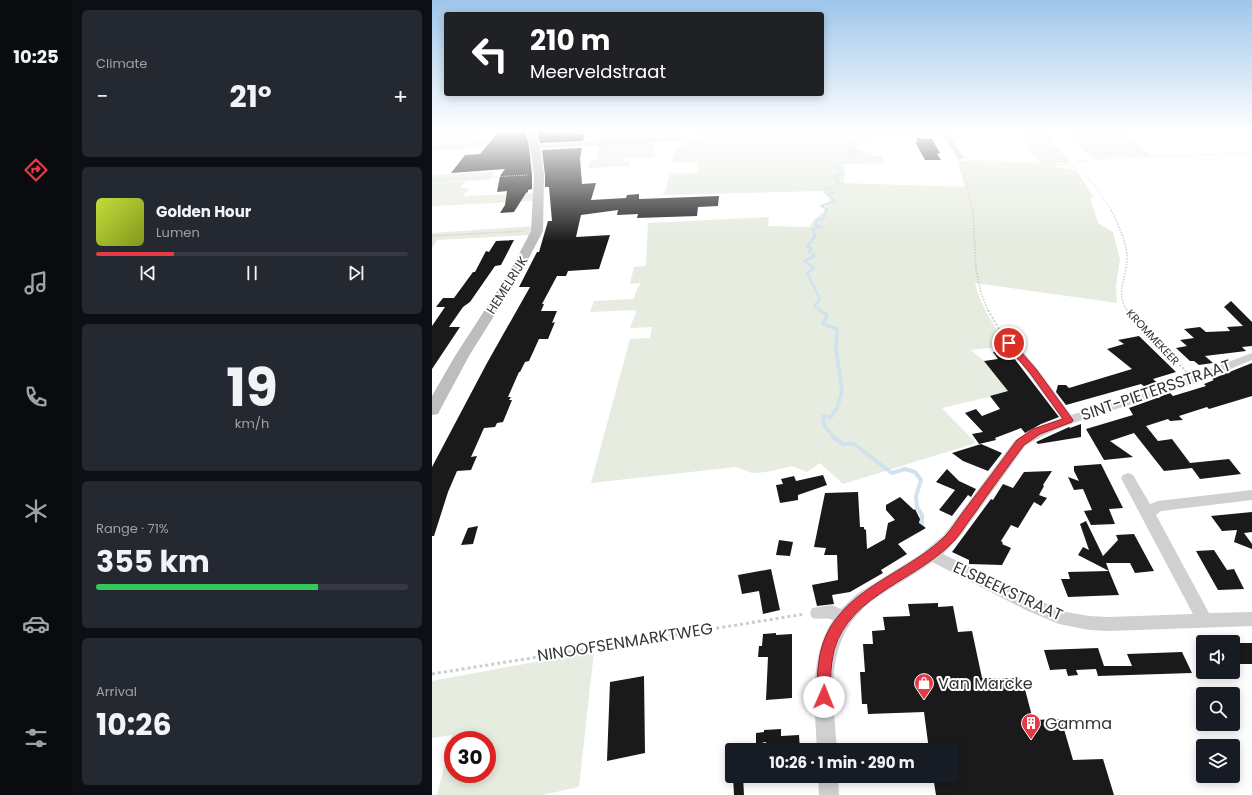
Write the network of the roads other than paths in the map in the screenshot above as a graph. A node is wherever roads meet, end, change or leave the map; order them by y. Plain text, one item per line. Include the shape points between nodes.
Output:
1 (538, 167) edge
2 (1009, 343) road end
3 (1252, 356) edge
4 (432, 410) edge
5 (1069, 420) junction
6 (1128, 478) dead end
7 (1252, 494) edge
8 (1148, 513) junction
9 (932, 555) junction
10 (818, 613) road end
11 (844, 618) junction
12 (1252, 619) edge
13 (1205, 621) junction
14 (827, 743) edge
15 (829, 783) edge
16 (830, 795) edge

1 - 4 street, HEMELRIJK via 537,230 516,271 462,356
2 - 5 street
3 - 5 street, SINT-PIETERSSTRAAT via 1135,400
5 - 9 street, SINT-PIETERSSTRAAT via 1037,432 1020,443 948,541
6 - 8 street
7 - 8 street via 1158,506
8 - 13 street
9 - 11 street, SINT-PIETERSSTRAAT via 863,599
9 - 13 street, ELSBEEKSTRAAT via 1065,619 1109,624
10 - 11 street via 832,612
11 - 14 street, SINT-PIETERSSTRAAT via 832,637 825,660
12 - 13 street, ELSBEEKSTRAAT
15 - 16 street

